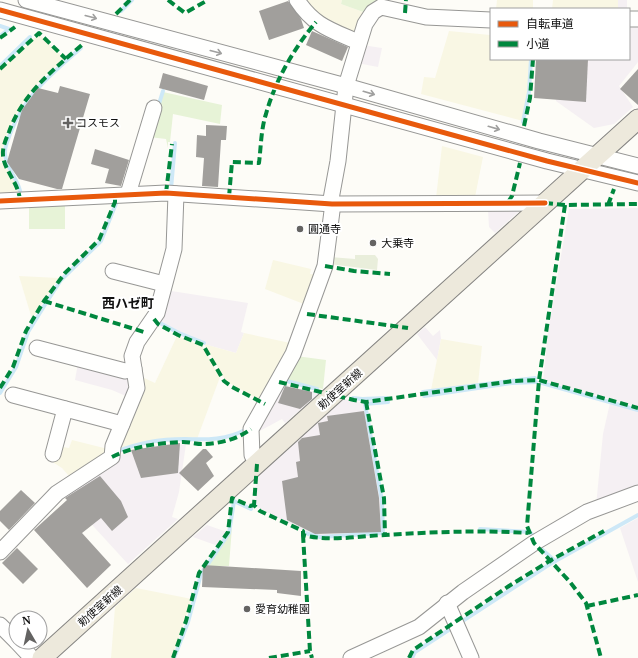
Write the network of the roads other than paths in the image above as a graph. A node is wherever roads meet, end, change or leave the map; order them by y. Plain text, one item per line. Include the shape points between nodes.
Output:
1 (26, 0) edge
2 (297, 0) edge
3 (67, 5) edge
4 (0, 10) edge
5 (490, 20) edge
6 (358, 42) junction
7 (346, 86) junction
8 (343, 104) junction
9 (154, 108) dead end
10 (638, 119) edge
11 (598, 155) junction
12 (638, 166) edge
13 (583, 169) junction
14 (638, 183) edge
15 (128, 194) junction
16 (176, 194) junction
17 (0, 201) edge
18 (545, 203) junction
19 (332, 204) junction
20 (113, 271) dead end
21 (164, 284) junction
22 (36, 348) dead end
23 (134, 369) junction
24 (13, 395) dead end
25 (65, 409) junction
26 (122, 424) junction
27 (60, 446) dead end
28 (257, 464) junction
29 (638, 493) edge
30 (0, 552) edge
31 (447, 603) junction
32 (0, 625) edge
33 (8, 633) edge
34 (25, 650) edge
35 (32, 658) edge
36 (42, 658) edge
37 (350, 658) edge
38 (471, 658) edge

1 - 3 street
2 - 6 street via 316,22
3 -> 7 street
4 - 8 street
5 - 6 street via 426,17 381,7 369,16
6 - 7 street
7 - 8 street
7 -> 11 street via 539,141
8 - 13 street
8 - 19 street
9 - 15 street
10 - 11 main road, 勅使室新線
11 - 12 street
11 - 13 main road, 勅使室新線
13 - 14 street
13 - 18 main road, 勅使室新線
15 - 16 street
15 - 17 street
16 - 19 street
16 - 21 street via 174,249
18 - 19 street
18 - 28 main road, 勅使室新線
19 - 28 street via 325,266 293,354 251,429 252,455
20 - 21 street
21 - 23 street via 157,313 133,351
22 - 23 street via 88,354 125,371
23 - 26 street via 137,388
24 - 25 street via 35,408
25 - 26 street
25 - 27 street
26 - 30 street via 113,446 112,457 57,493
28 - 36 main road, 勅使室新線
29 - 31 street via 587,512 534,543
31 - 37 street via 419,627
31 - 38 street
32 - 33 street
34 - 35 street

